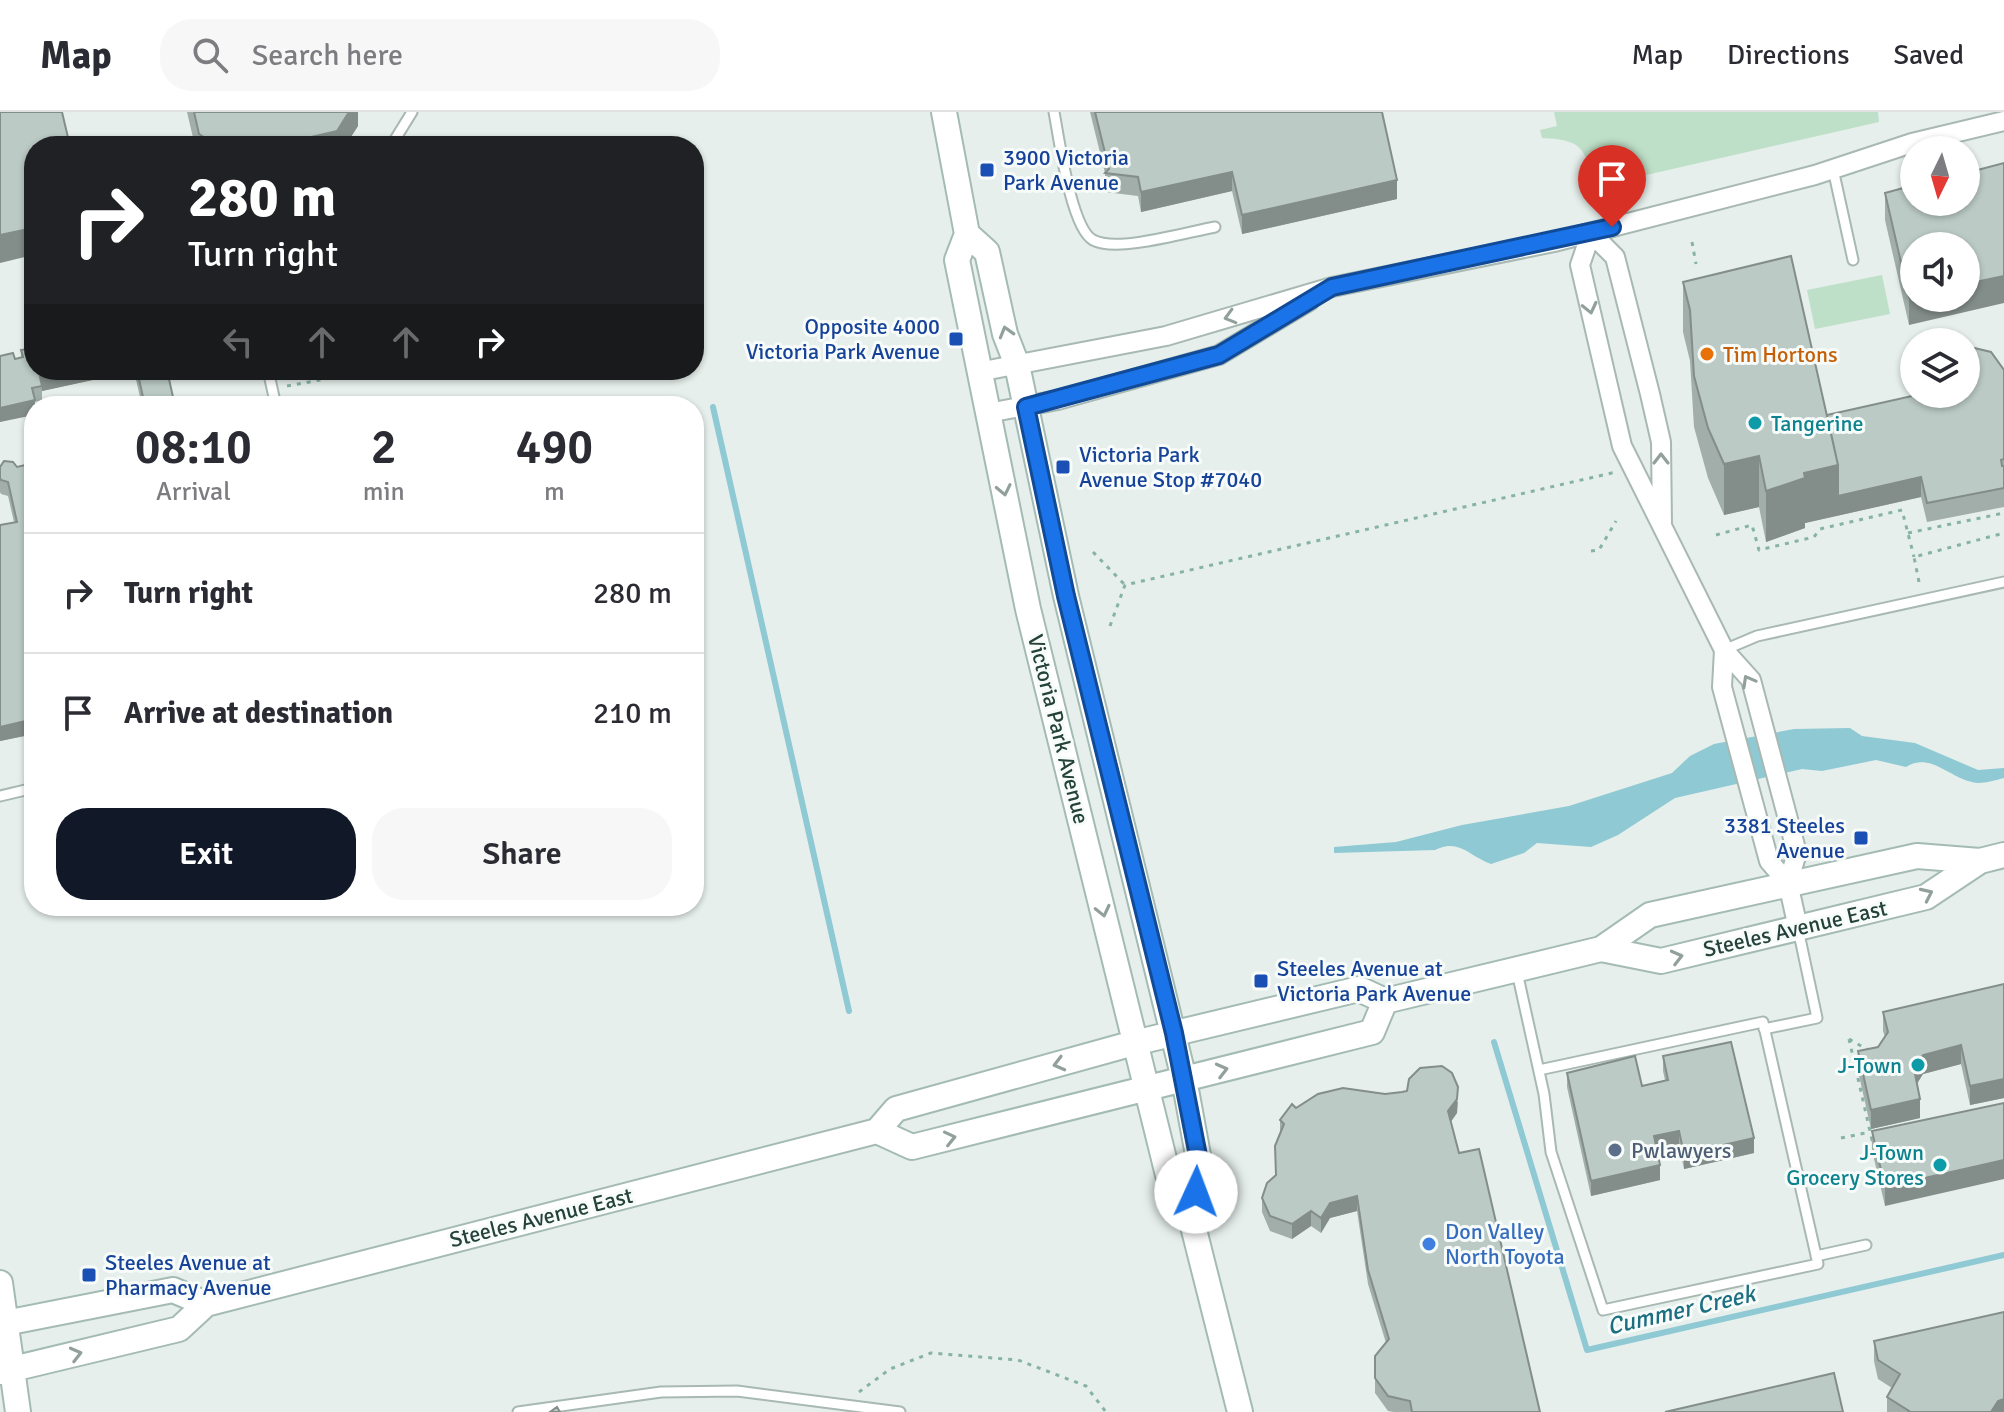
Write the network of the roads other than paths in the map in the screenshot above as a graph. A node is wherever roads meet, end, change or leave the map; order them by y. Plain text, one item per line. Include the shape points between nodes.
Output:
1 (412, 112) edge
2 (944, 112) edge
3 (1054, 112) edge
4 (2004, 121) edge
5 (397, 136) edge
6 (1833, 169) junction
7 (1215, 227) dead end
8 (1591, 233) junction
9 (967, 234) junction
10 (1853, 260) dead end
11 (1332, 287) junction
12 (1017, 365) junction
13 (978, 372) junction
14 (1026, 407) junction
15 (988, 413) junction
16 (1662, 526) junction
17 (2004, 582) edge
18 (1724, 650) junction
19 (24, 790) edge
20 (0, 796) edge
21 (2004, 855) edge
22 (1980, 861) junction
23 (1788, 883) junction
24 (1798, 928) junction
25 (1601, 949) junction
26 (1516, 969) junction
27 (1385, 1001) junction
28 (1764, 1029) junction
29 (1174, 1033) junction
30 (1134, 1043) junction
31 (1539, 1070) junction
32 (1184, 1079) junction
33 (1147, 1091) junction
34 (877, 1131) junction
35 (1191, 1218) junction
36 (1866, 1245) dead end
37 (1816, 1256) junction
38 (0, 1283) edge
39 (206, 1304) junction
40 (3, 1324) edge
41 (6, 1370) edge
42 (881, 1410) edge
43 (18, 1412) edge
44 (518, 1412) edge
45 (900, 1412) edge
46 (1240, 1412) edge

1 - 5 lane
2 - 9 main road, Victoria Park Avenue
3 - 7 lane via 1078,224 1092,240 1117,244
4 - 6 street
6 - 8 street
6 - 10 lane
8 - 11 street
16 -> 8 street via 1661,442 1650,394 1615,257
8 -> 16 street via 1580,265 1622,446
12 -> 9 main road, Victoria Park Avenue via 987,252
9 - 13 main road, Victoria Park Avenue via 957,260
11 -> 12 street via 1166,336
11 - 14 street via 1219,355
12 - 13 street
12 - 14 main road, Victoria Park Avenue
13 - 15 main road, Victoria Park Avenue
14 - 15 street
14 - 29 main road, Victoria Park Avenue via 1066,596
15 -> 30 main road, Victoria Park Avenue via 1028,609
16 - 18 street
17 - 18 lane via 1757,636
18 - 23 street via 1722,687 1769,861
23 -> 18 street via 1797,853 1762,718 1751,680
19 - 20 lane
21 - 22 main road, Steeles Avenue East
22 - 23 main road, Steeles Avenue East via 1917,856
24 -> 22 main road, Steeles Avenue East via 1926,897
23 - 24 street
23 - 25 main road, Steeles Avenue East via 1650,915
25 -> 24 main road, Steeles Avenue East via 1661,961
24 - 28 lane via 1817,1018
25 - 26 main road, Steeles Avenue East
26 - 27 main road, Steeles Avenue East
26 - 31 lane
27 - 29 main road, Steeles Avenue East via 1359,989
32 -> 27 main road via 1372,1032
28 - 31 lane via 1763,1022
28 - 37 lane
29 - 30 main road, Steeles Avenue East
29 - 32 main road, Victoria Park Avenue
30 - 33 main road, Victoria Park Avenue
30 -> 34 main road, Steeles Avenue East via 896,1109
31 - 37 lane via 1551,1152 1603,1310 1818,1264
32 - 33 main road
32 - 35 main road, Victoria Park Avenue via 1200,1166
34 -> 33 main road via 912,1147
33 - 35 main road, Victoria Park Avenue via 1168,1175
34 - 39 main road, Steeles Avenue East
35 - 46 main road, Victoria Park Avenue
36 - 37 lane
38 - 40 main road
39 - 40 main road via 173,1290
41 -> 39 main road, Steeles Avenue East via 179,1329
40 - 41 main road
41 - 43 main road
42 - 44 lane via 737,1391 661,1392
42 - 45 lane

